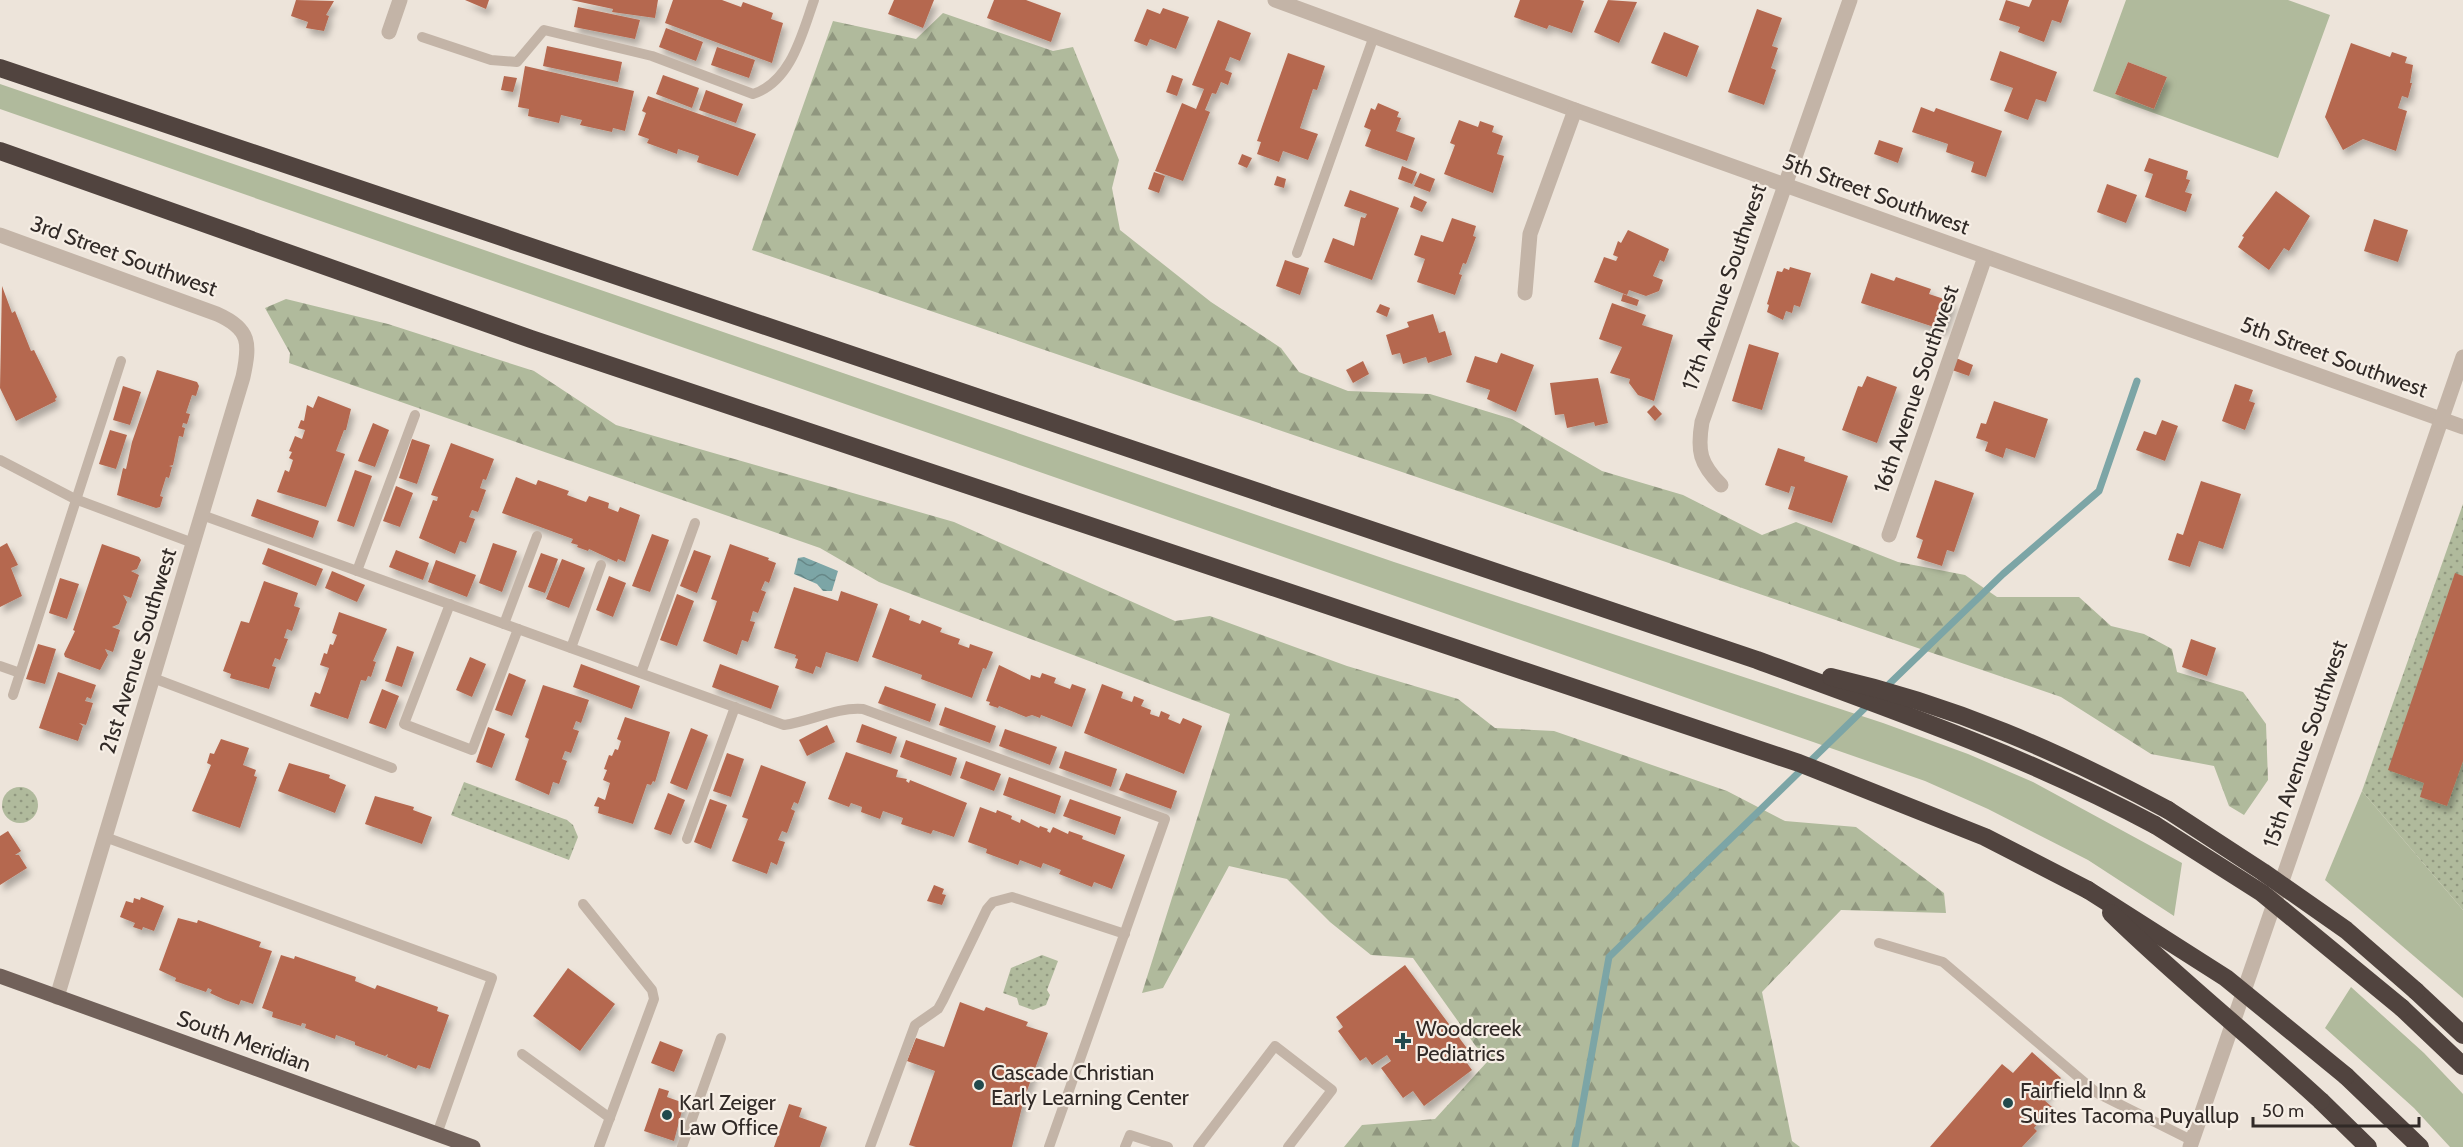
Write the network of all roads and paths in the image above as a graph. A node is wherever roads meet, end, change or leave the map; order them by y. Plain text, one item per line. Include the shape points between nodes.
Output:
1 (400, 0) edge
2 (814, 0) edge
3 (1275, 0) edge
4 (1850, 0) edge
5 (389, 32) dead end
6 (1374, 36) junction
7 (422, 37) dead end
8 (0, 69) edge
9 (1575, 110) junction
10 (0, 151) edge
11 (1784, 184) junction
12 (0, 235) edge
13 (1297, 253) dead end
14 (1985, 257) junction
15 (1526, 292) dead end
16 (232, 322) joint
17 (2463, 357) edge
18 (121, 361) dead end
19 (415, 415) dead end
20 (2441, 420) junction
21 (2463, 427) edge
22 (0, 460) edge
23 (1721, 485) dead end
24 (75, 499) junction
25 (202, 515) junction
26 (695, 524) dead end
27 (1889, 535) dead end
28 (537, 536) dead end
29 (194, 543) junction
30 (601, 565) dead end
31 (357, 571) junction
32 (450, 604) junction
33 (504, 624) junction
34 (518, 629) junction
35 (571, 648) junction
36 (1757, 660) junction
37 (0, 666) edge
38 (20, 673) junction
39 (640, 673) junction
40 (153, 678) junction
41 (13, 695) dead end
42 (735, 707) junction
43 (392, 768) dead end
44 (105, 837) junction
45 (687, 839) dead end
46 (2088, 890) junction
47 (583, 904) dead end
48 (1125, 934) junction
49 (1879, 943) dead end
50 (0, 976) edge
51 (57, 997) junction
52 (2463, 1035) edge
53 (721, 1038) dead end
54 (522, 1054) dead end
55 (2463, 1066) edge
56 (610, 1118) junction
57 (437, 1134) junction
58 (2192, 1144) edge
59 (473, 1147) edge
60 (599, 1147) edge
61 (682, 1147) edge
62 (870, 1147) edge
63 (1049, 1147) edge
64 (1125, 1147) edge
65 (1168, 1147) edge
66 (1198, 1147) edge
67 (1288, 1147) edge
68 (2368, 1147) edge
69 (2420, 1147) edge

1 - 5 street
2 - 7 lane via 788,65 768,89 753,94 652,56 544,30 517,62 491,60
3 - 6 street, 5th Street Southwest
4 - 11 street, 17th Avenue Southwest
6 - 9 street, 5th Street Southwest
6 - 13 lane
8 - 36 highway
9 - 11 street, 5th Street Southwest
9 - 15 street via 1530,234
10 - 46 highway via 531,339 1730,739 1985,837
11 - 14 street, 5th Street Southwest
11 - 23 street, 17th Avenue Southwest via 1702,422 1700,454 1707,471
12 - 16 street, 3rd Street Southwest
14 - 20 street, 5th Street Southwest
14 - 27 street, 16th Avenue Southwest
16 - 25 street, 21st Avenue Southwest via 247,341 247,358
17 - 20 street, 15th Avenue Southwest
18 - 24 lane
19 - 31 lane
20 - 21 street, 5th Street Southwest
20 - 58 street, 15th Avenue Southwest
22 - 24 lane
24 - 29 lane
24 - 38 lane
25 - 29 street, 21st Avenue Southwest
25 - 31 lane
26 - 39 lane
28 - 33 lane
29 - 40 street, 21st Avenue Southwest
30 - 35 lane
31 - 32 lane
32 - 33 lane
32 - 34 lane via 404,724 472,750
33 - 34 lane
34 - 35 lane
35 - 39 lane
36 - 52 highway, bridge via 1887,690 1951,710 2090,768 2168,810 2346,930
36 - 55 highway, bridge via 2006,754 2084,787 2155,825 2262,893 2402,1008
37 - 38 lane
38 - 41 lane
39 - 42 lane
40 - 43 lane
40 - 44 street, 21st Avenue Southwest
42 - 45 lane
42 - 48 lane via 784,724 847,708 863,709 1165,819
44 - 51 street, 21st Avenue Southwest
44 - 57 lane via 492,978
46 - 68 highway, bridge via 2156,958 2262,1047
46 - 69 highway, bridge via 2226,978 2346,1076
47 - 56 lane via 652,990 654,999
48 - 62 lane via 1012,897 993,902 938,1009 915,1025
48 - 63 lane
49 - 58 lane via 1943,962 2097,1093
50 - 51 main road, South Meridian
51 - 57 main road, South Meridian
53 - 61 lane
54 - 56 lane
56 - 60 lane
57 - 59 main road, South Meridian
64 - 65 lane via 1130,1135
66 - 67 lane via 1275,1046 1332,1090

